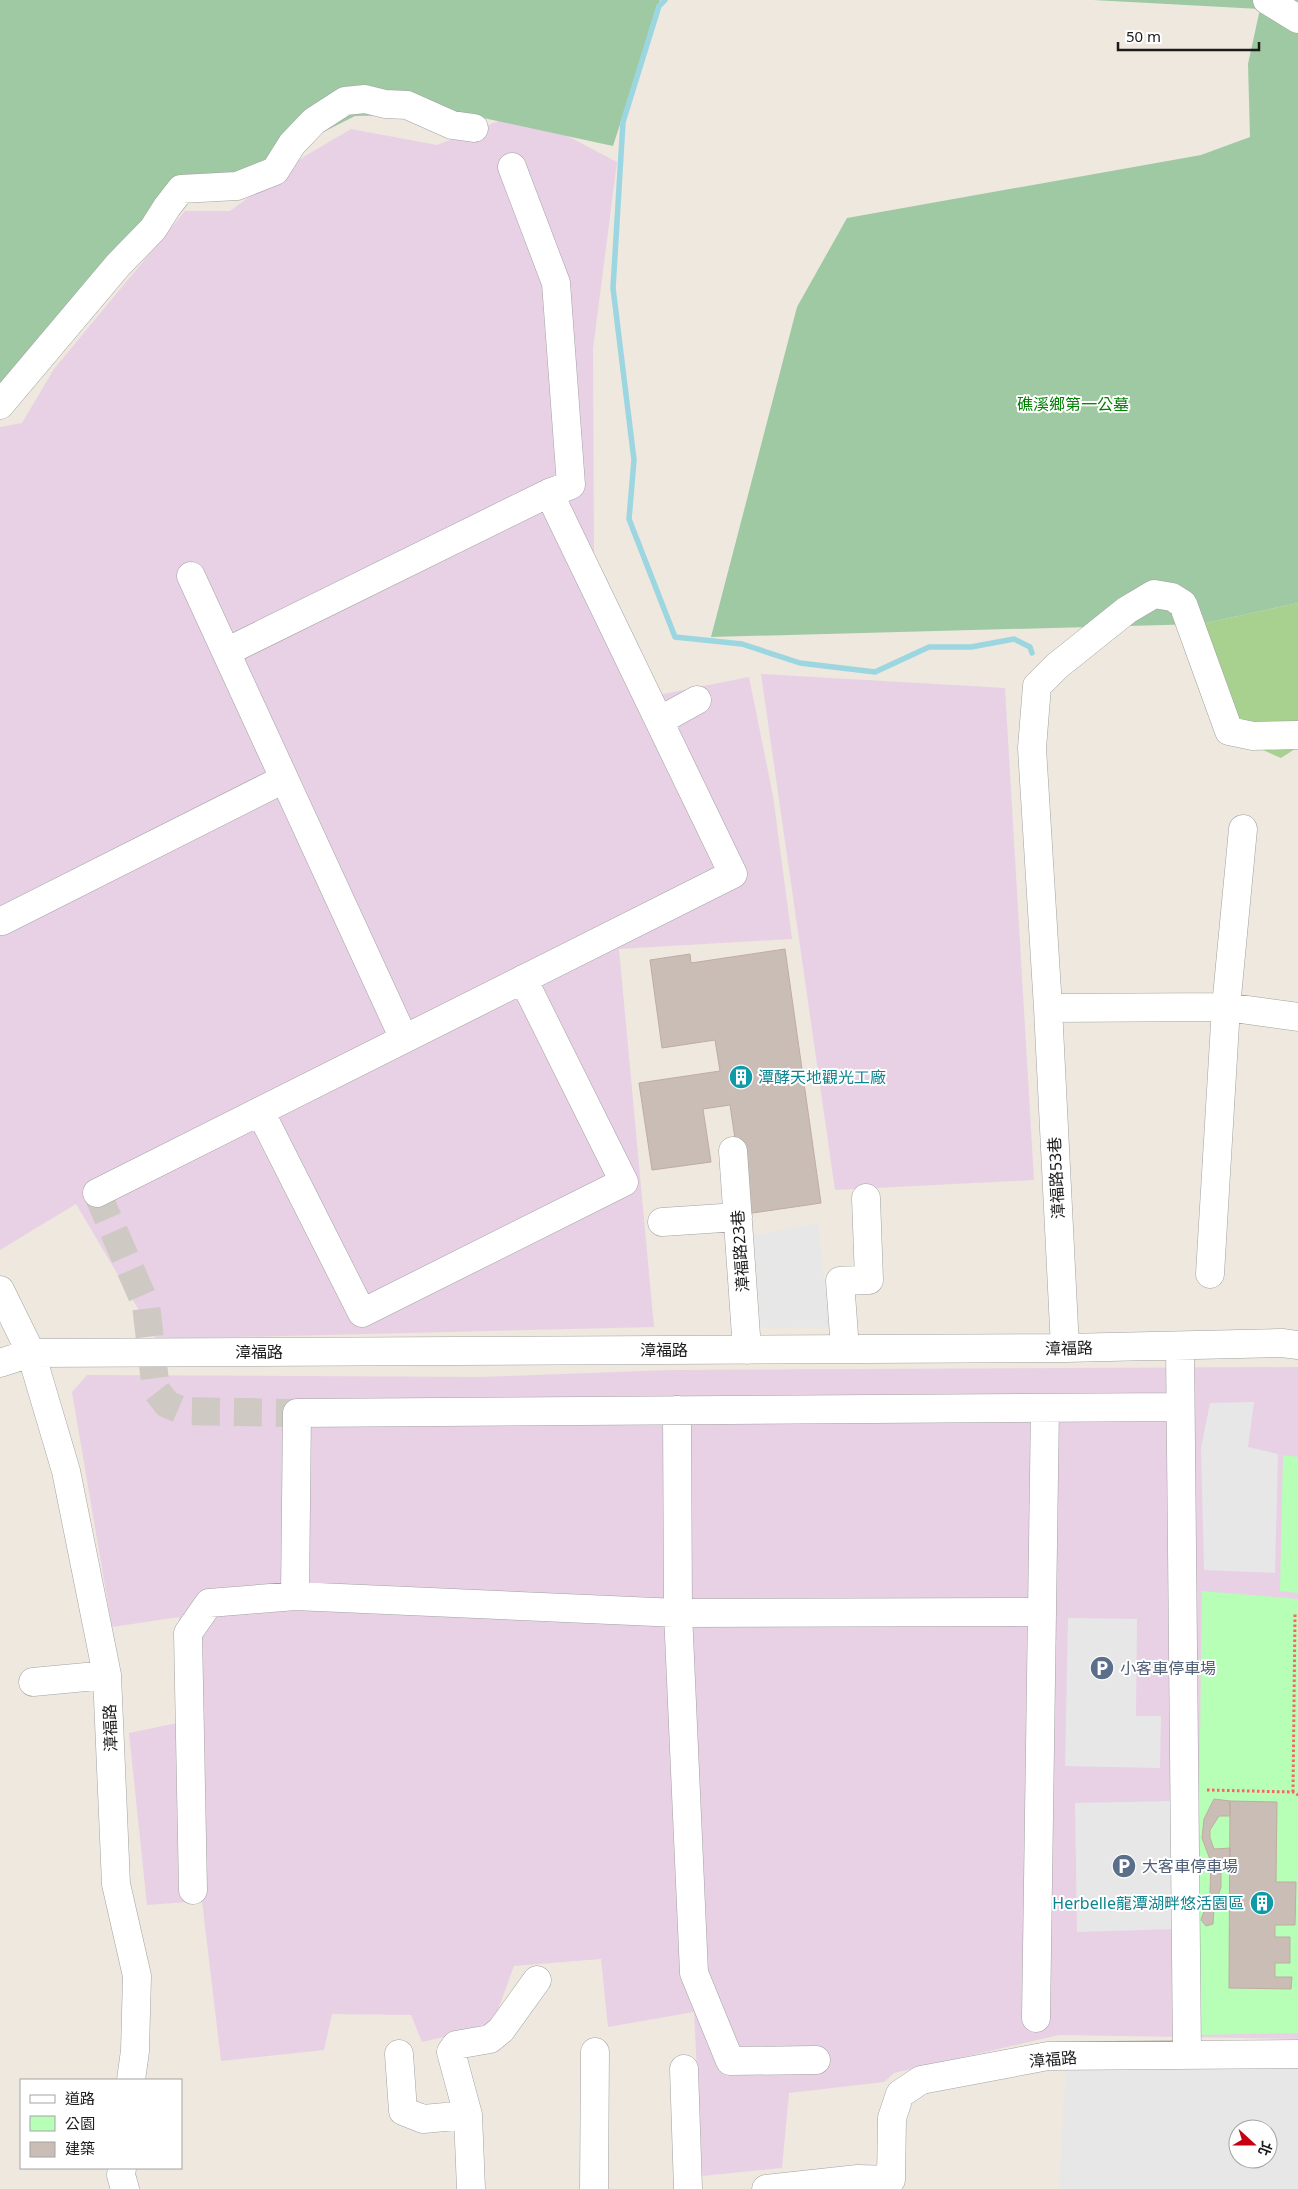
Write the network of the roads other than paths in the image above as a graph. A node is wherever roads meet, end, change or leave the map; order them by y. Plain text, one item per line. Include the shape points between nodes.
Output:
1 (1267, 0) edge
2 (1298, 20) edge
3 (474, 128) dead end
4 (512, 167) dead end
5 (0, 405) edge
6 (549, 494) junction
7 (191, 576) dead end
8 (226, 652) junction
9 (697, 700) dead end
10 (659, 721) junction
11 (1298, 735) edge
12 (284, 779) junction
13 (1243, 829) dead end
14 (2, 921) dead end
15 (522, 979) junction
16 (1226, 1007) junction
17 (1048, 1008) junction
18 (1298, 1017) edge
19 (404, 1039) junction
20 (260, 1111) junction
21 (734, 1151) dead end
22 (97, 1193) dead end
23 (866, 1198) dead end
24 (738, 1217) junction
25 (662, 1222) dead end
26 (1210, 1274) dead end
27 (0, 1290) edge
28 (1298, 1345) edge
29 (1180, 1346) junction
30 (1065, 1348) junction
31 (845, 1349) junction
32 (747, 1350) junction
33 (31, 1353) junction
34 (0, 1363) edge
35 (1180, 1407) junction
36 (1045, 1408) junction
37 (677, 1410) junction
38 (295, 1596) junction
39 (1042, 1612) junction
40 (678, 1613) junction
41 (107, 1675) junction
42 (33, 1682) dead end
43 (193, 1890) dead end
44 (537, 1980) dead end
45 (1036, 2018) dead end
46 (595, 2052) dead end
47 (399, 2054) dead end
48 (1298, 2054) edge
49 (1187, 2055) junction
50 (816, 2060) dead end
51 (684, 2069) dead end
52 (131, 2079) edge
53 (468, 2115) junction
54 (122, 2169) edge
55 (892, 2184) edge
56 (125, 2189) edge
57 (471, 2189) edge
58 (594, 2189) edge
59 (688, 2189) edge
60 (766, 2189) edge

1 - 2 street
3 - 5 street via 452,125 407,105 365,99 345,101 314,121 292,144 275,171 237,186 182,190 153,229 118,265
4 - 6 street via 556,283 571,486
6 - 8 street
6 - 10 street
7 - 8 street
8 - 12 street
9 - 10 street
10 - 15 street via 733,874
11 - 17 street, 漳福路53巷 via 1253,736 1229,731 1183,604 1172,597 1154,594 1127,610 1037,686 1032,748
12 - 14 street
12 - 19 street
13 - 16 street
15 - 19 street
15 - 20 street via 624,1182 362,1313
16 - 17 street
16 - 18 street
16 - 26 street
17 - 30 street, 漳福路53巷
19 - 20 street
20 - 22 street
21 - 24 street, 漳福路23巷
23 - 31 street via 870,1280 840,1281
24 - 25 street
24 - 32 street, 漳福路23巷
27 - 33 street, 漳福路
28 - 29 street, 漳福路
29 - 30 street, 漳福路
29 - 35 street
30 - 31 street, 漳福路
31 - 32 street, 漳福路
32 - 33 street, 漳福路
33 - 34 street
33 - 41 street, 漳福路 via 66,1471
35 - 36 street
35 - 49 street
36 - 37 street
36 - 39 street
37 - 38 street via 297,1413
37 - 40 street
38 - 40 street
38 - 43 street via 209,1603 188,1633
39 - 40 street
39 - 45 street
40 - 50 street via 694,1973 730,2061
41 - 42 street
41 - 52 street, 漳福路 via 116,1884 137,1976
44 - 53 street via 490,2039 456,2045 451,2052
46 - 58 street
47 - 53 street via 403,2111 423,2119
48 - 49 street, 漳福路
49 - 55 street, 漳福路 via 1048,2056 921,2080 900,2094 892,2118
51 - 59 street
53 - 57 street
54 - 56 street
55 - 60 street, 漳福路 via 858,2179

